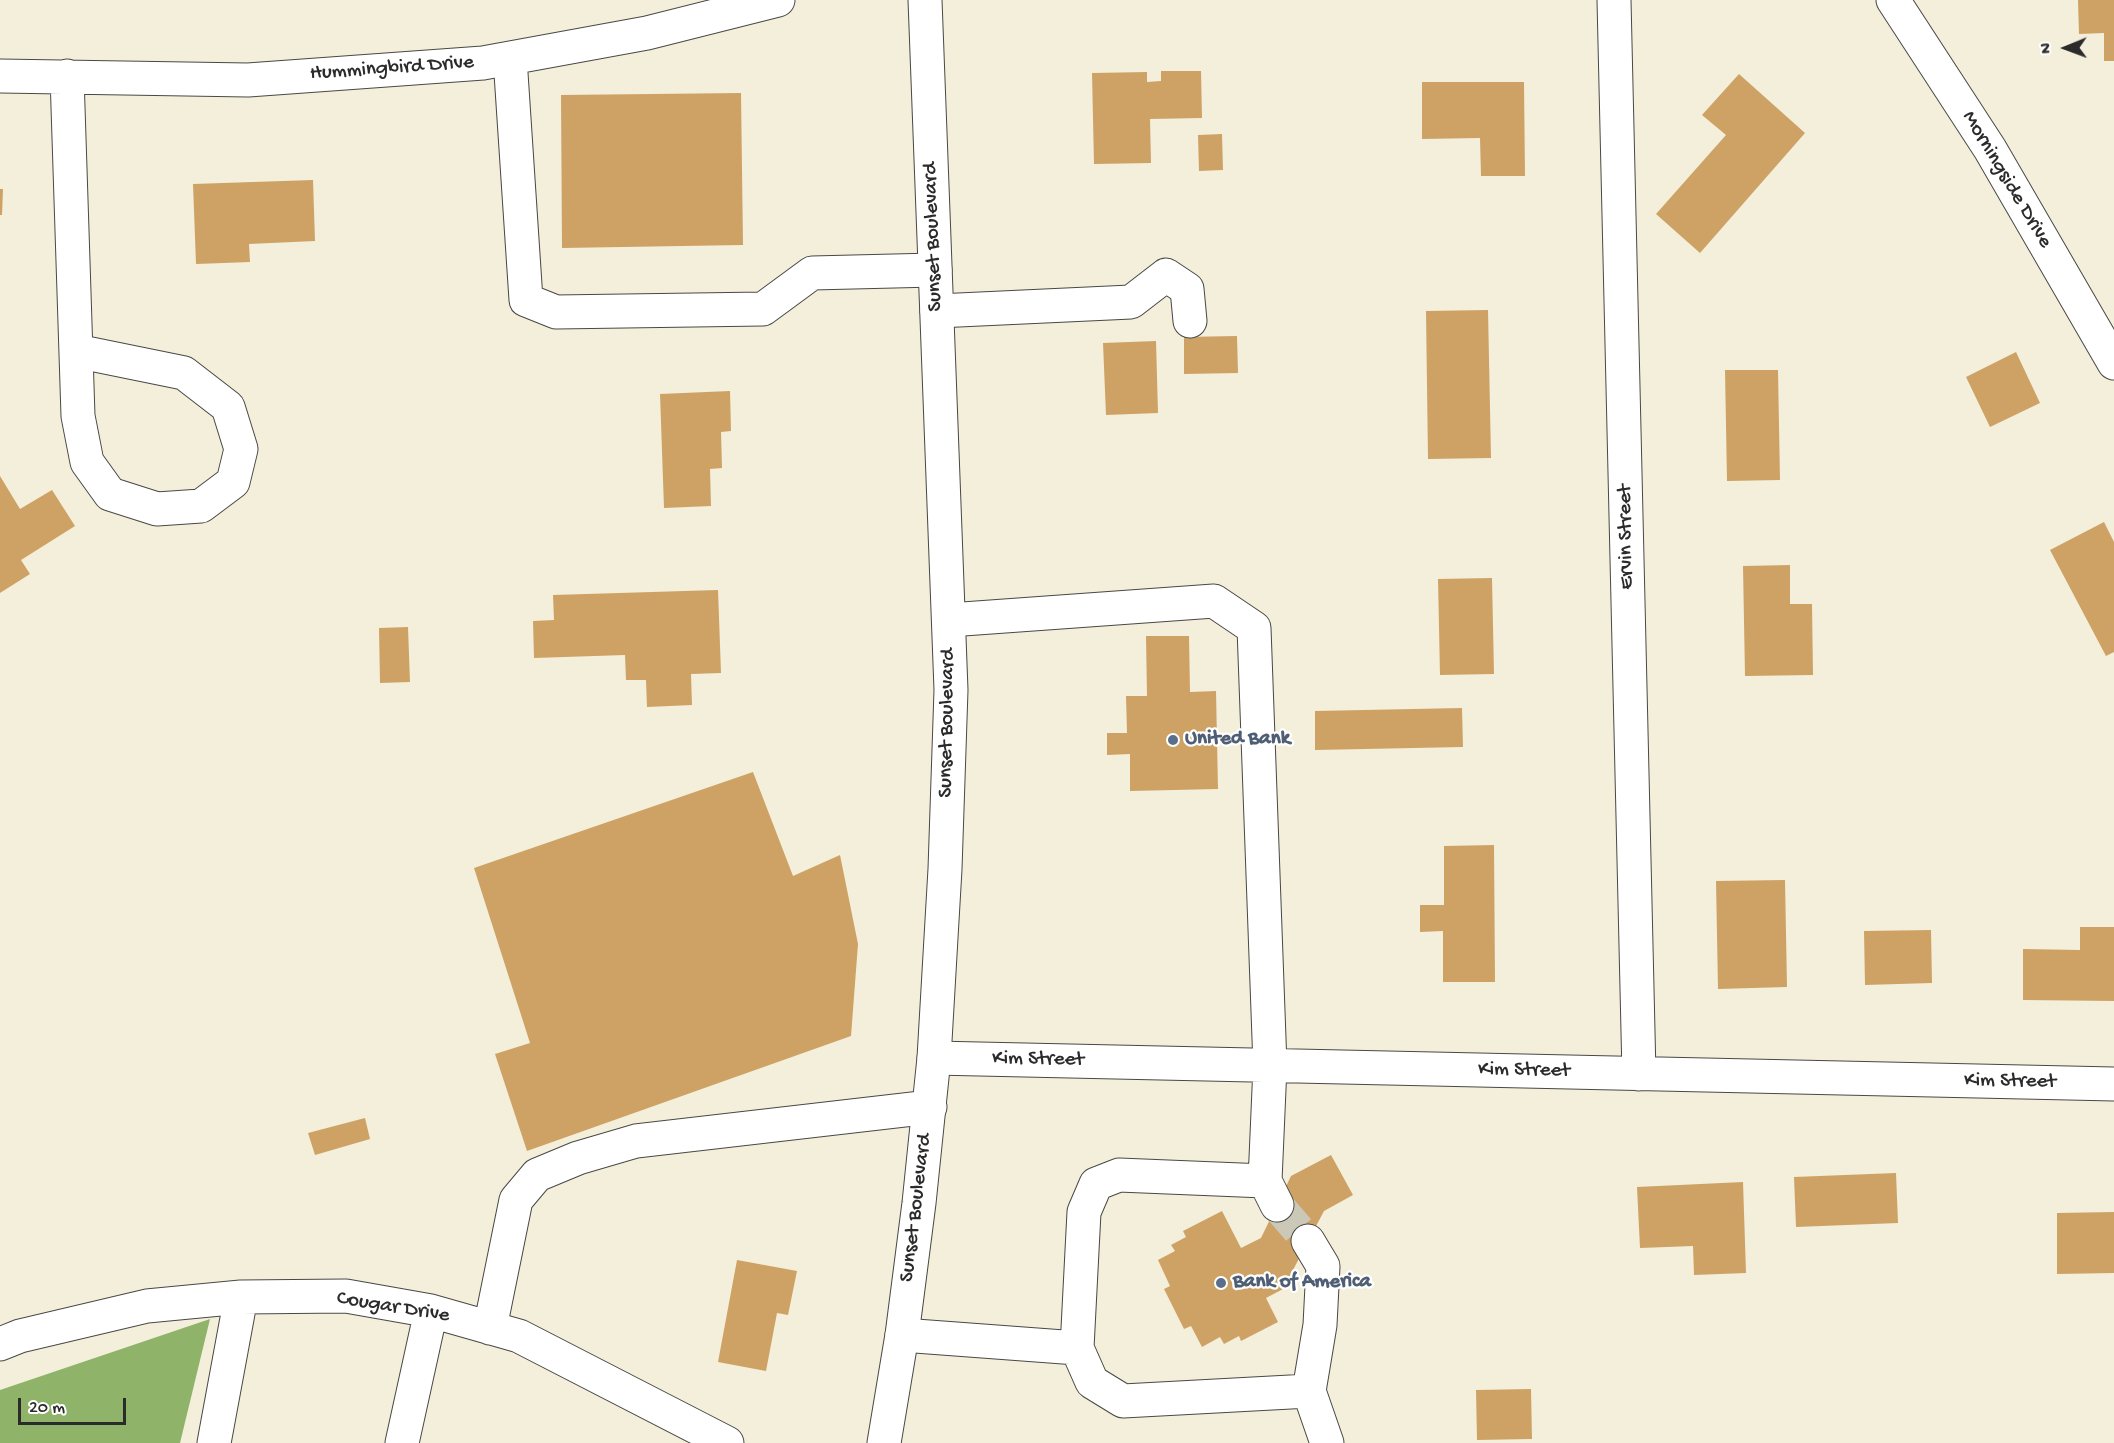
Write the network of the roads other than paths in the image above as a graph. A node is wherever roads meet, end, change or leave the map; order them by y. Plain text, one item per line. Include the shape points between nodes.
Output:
1 (925, 0) edge
2 (1614, 0) edge
3 (1893, 0) edge
4 (767, 1) edge
5 (510, 58) junction
6 (0, 76) edge
7 (67, 76) junction
8 (935, 270) junction
9 (937, 311) junction
10 (1190, 321) dead end
11 (76, 351) junction
12 (2114, 363) edge
13 (949, 620) junction
14 (934, 1058) junction
15 (1270, 1065) junction
16 (1639, 1074) junction
17 (2114, 1084) edge
18 (930, 1107) junction
19 (1308, 1241) tunnel mouth
20 (241, 1297) junction
21 (431, 1311) junction
22 (490, 1328) junction
23 (902, 1335) junction
24 (0, 1344) edge
25 (1077, 1348) junction
26 (1308, 1391) junction
27 (214, 1443) edge
28 (402, 1443) edge
29 (727, 1443) edge
30 (884, 1443) edge
31 (1327, 1443) edge

1 - 8 street, Sunset Boulevard
2 - 16 street, Ervin Street
3 - 12 street, Morningside Drive via 1990,150
4 - 5 street, Hummingbird Drive via 647,33
5 - 7 street, Hummingbird Drive via 248,80
5 - 8 street via 526,300 556,312 763,309 812,273
6 - 7 street, Hummingbird Drive
7 - 11 street
8 - 9 street, Sunset Boulevard
9 - 10 street via 1131,302 1166,274 1187,289
9 - 13 street, Sunset Boulevard
11 - 11 street via 78,416 87,462 110,494 157,508 201,506 233,482 241,449 228,407 184,373
13 - 14 street, Sunset Boulevard via 951,690 945,869
13 - 15 street via 1214,601 1254,628
14 - 15 street, Kim Street
14 - 18 street, Sunset Boulevard
15 - 16 street, Kim Street
15 - 25 street via 1271,1193 1119,1175 1096,1184 1084,1212
16 - 17 street, Kim Street
18 - 22 street via 636,1141 537,1175 516,1200
18 - 23 street, Sunset Boulevard
19 - 26 street via 1323,1266 1320,1324
20 - 21 street, Cougar Drive via 346,1296
20 - 24 street, Cougar Drive via 147,1306
20 - 27 street
21 - 22 street, Cougar Drive
21 - 28 street
22 - 29 street, Cougar Drive via 519,1335
23 - 25 street
23 - 30 street, Sunset Boulevard
25 - 26 street via 1092,1382 1123,1401
26 - 31 street

